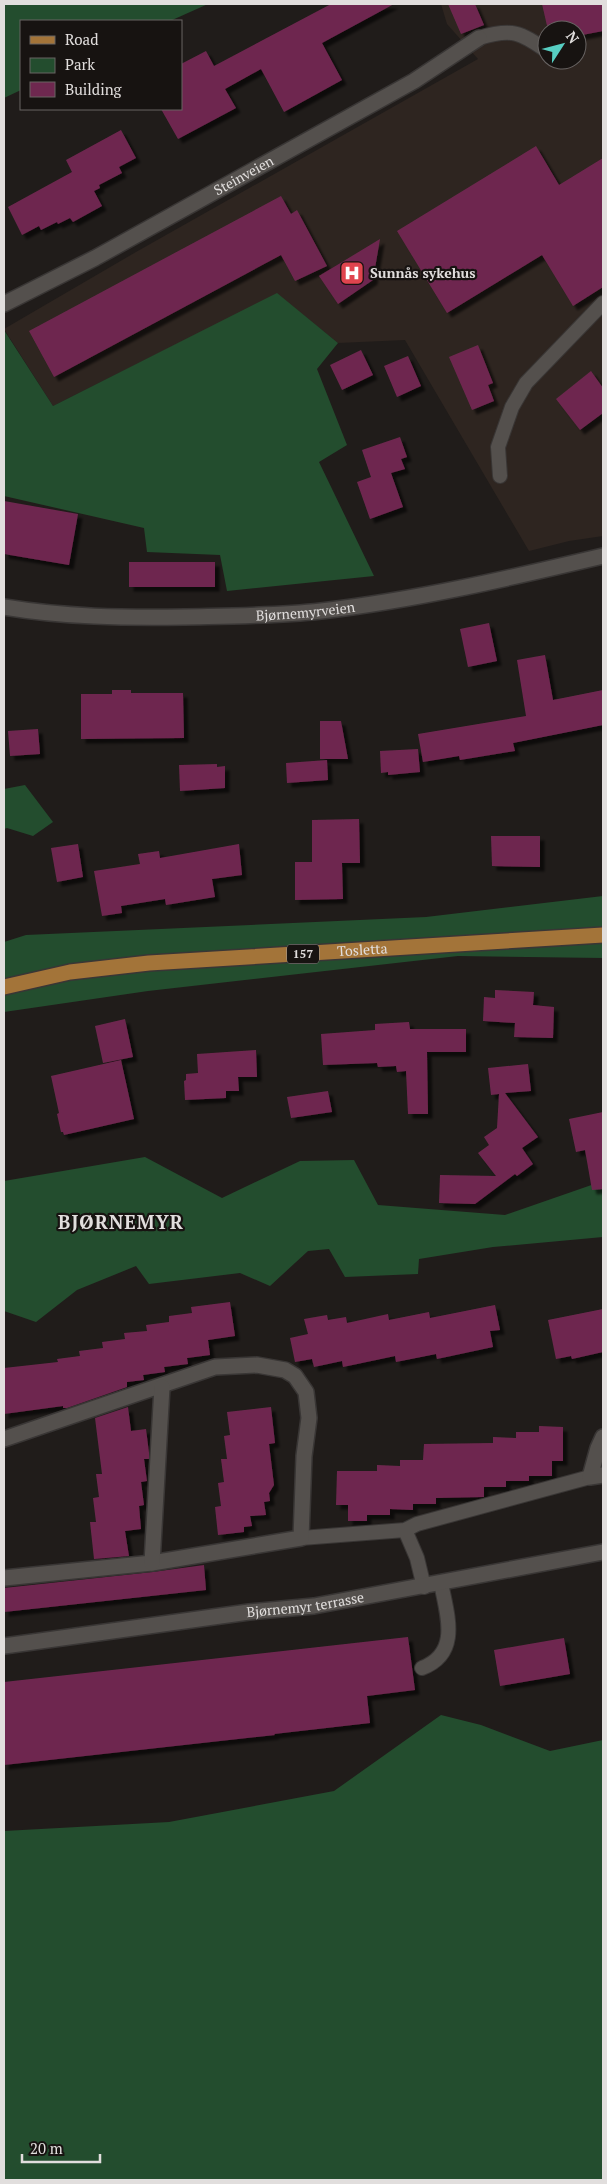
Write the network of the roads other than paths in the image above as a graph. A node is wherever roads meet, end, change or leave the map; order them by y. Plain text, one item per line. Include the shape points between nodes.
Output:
1 (479, 38) joint
2 (537, 45) edge
3 (603, 303) edge
4 (4, 304) edge
5 (500, 476) dead end
6 (603, 556) edge
7 (4, 607) edge
8 (603, 935) edge
9 (4, 987) edge
10 (162, 1387) junction
11 (603, 1437) edge
12 (4, 1439) edge
13 (597, 1476) edge
14 (405, 1530) junction
15 (301, 1538) junction
16 (603, 1552) edge
17 (152, 1562) junction
18 (4, 1578) edge
19 (441, 1583) junction
20 (424, 1587) junction
21 (4, 1646) edge
22 (422, 1668) dead end

1 - 2 lane via 495,33 518,33
1 - 4 street, Steinveien via 397,91 95,258
3 - 5 lane via 526,383 516,398 498,447
6 - 7 street, Bjørnemyrveien via 405,599 320,611 111,618
8 - 9 main road, Tosletta / 157 via 149,963 70,972
10 - 12 street
10 - 15 street via 215,1367 257,1364 285,1370 302,1383 309,1418
10 - 17 street
11 - 13 street via 598,1448
13 - 14 lane via 417,1524
14 - 15 lane
14 - 20 lane via 417,1558
15 - 17 street
16 - 19 street, Bjørnemyr terrasse
17 - 18 street
19 - 20 street, Bjørnemyr terrasse
19 - 22 lane via 448,1618 448,1638 441,1657
20 - 21 street, Bjørnemyr terrasse via 314,1606

